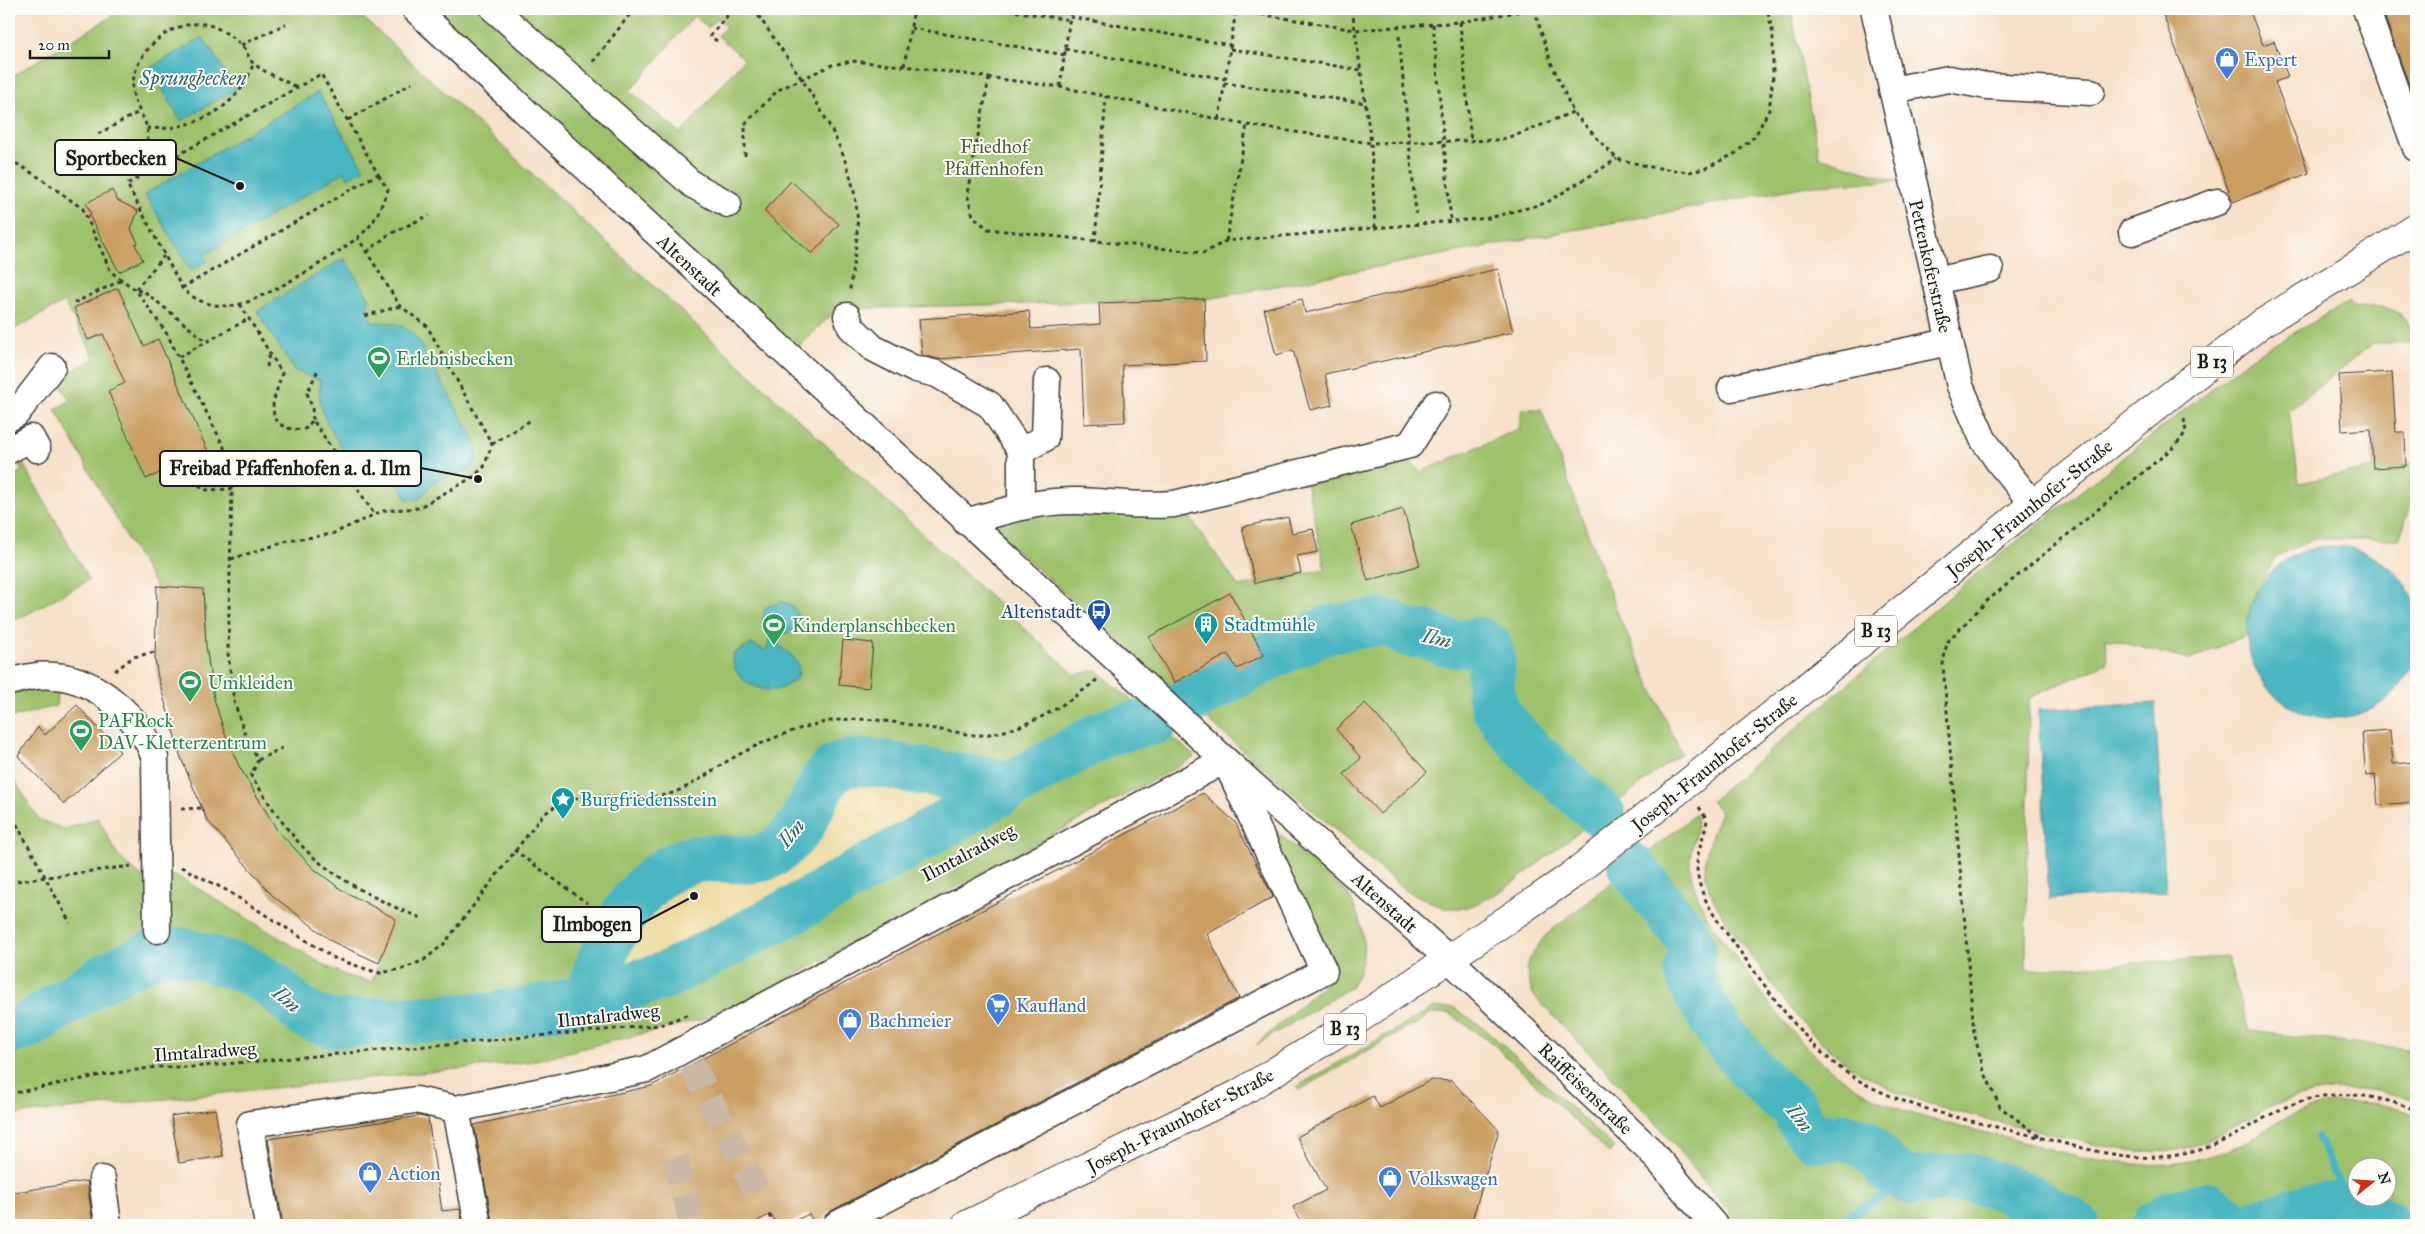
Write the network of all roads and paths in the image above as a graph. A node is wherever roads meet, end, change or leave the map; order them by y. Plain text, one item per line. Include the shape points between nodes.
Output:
1 (415, 9) edge
2 (494, 9) edge
3 (634, 9) edge
4 (733, 9) edge
5 (754, 9) edge
6 (914, 9) edge
7 (1000, 9) edge
8 (1071, 9) edge
9 (1230, 9) edge
10 (1352, 9) edge
11 (1534, 9) edge
12 (1767, 9) edge
13 (1874, 9) edge
14 (2366, 9) edge
15 (1236, 10) edge
16 (1070, 18) junction
17 (1460, 22) junction
18 (286, 24) dead end
19 (1433, 24) junction
20 (910, 28) junction
21 (1355, 30) junction
22 (1399, 36) dead end
23 (717, 41) dead end
24 (241, 45) junction
25 (1230, 47) junction
26 (1066, 49) junction
27 (1065, 55) junction
28 (253, 64) junction
29 (904, 66) junction
30 (1361, 70) junction
31 (989, 78) junction
32 (801, 80) junction
33 (1225, 81) junction
34 (578, 82) junction
35 (412, 83) dead end
36 (1060, 87) junction
37 (297, 88) junction
38 (1892, 90) junction
39 (2091, 92) dead end
40 (1106, 96) junction
41 (1365, 103) junction
42 (139, 112) junction
43 (1574, 112) junction
44 (1219, 119) junction
45 (348, 120) junction
46 (1247, 125) junction
47 (147, 128) junction
48 (98, 134) dead end
49 (1409, 142) junction
50 (1443, 142) junction
51 (1471, 142) junction
52 (2415, 142) edge
53 (1370, 143) junction
54 (745, 156) dead end
55 (9, 159) edge
56 (1617, 159) junction
57 (146, 174) junction
58 (378, 174) junction
59 (2217, 202) dead end
60 (728, 204) dead end
61 (428, 214) dead end
62 (1416, 214) dead end
63 (1451, 222) junction
64 (1374, 228) junction
65 (2416, 228) edge
66 (2132, 232) dead end
67 (358, 238) junction
68 (1226, 241) junction
69 (1096, 242) junction
70 (367, 252) junction
71 (165, 256) junction
72 (1990, 270) dead end
73 (122, 280) junction
74 (1935, 281) junction
75 (182, 288) junction
76 (136, 290) junction
77 (74, 303) dead end
78 (240, 304) junction
79 (400, 306) junction
80 (365, 316) dead end
81 (847, 316) joint
82 (248, 319) junction
83 (207, 342) junction
84 (1949, 342) junction
85 (269, 352) junction
86 (179, 357) junction
87 (52, 367) dead end
88 (267, 367) dead end
89 (318, 370) dead end
90 (1047, 381) dead end
91 (1731, 388) dead end
92 (2171, 394) junction
93 (1436, 404) dead end
94 (9, 418) edge
95 (313, 420) junction
96 (531, 420) dead end
97 (492, 444) junction
98 (37, 449) dead end
99 (9, 450) edge
100 (1021, 452) junction
101 (185, 466) dead end
102 (232, 489) junction
103 (2033, 504) junction
104 (1021, 506) junction
105 (374, 514) junction
106 (966, 522) junction
107 (231, 559) junction
108 (155, 652) dead end
109 (1118, 660) junction
110 (9, 682) edge
111 (92, 688) junction
112 (282, 748) dead end
113 (258, 760) junction
114 (1225, 760) junction
115 (251, 776) junction
116 (245, 778) dead end
117 (1685, 786) junction
118 (9, 810) edge
119 (514, 850) junction
120 (156, 864) junction
121 (45, 877) junction
122 (9, 882) edge
123 (587, 903) dead end
124 (424, 919) dead end
125 (70, 923) dead end
126 (157, 930) dead end
127 (1449, 959) junction
128 (695, 1012) dead end
129 (9, 1094) edge
130 (456, 1109) junction
131 (2416, 1110) edge
132 (2040, 1137) junction
133 (102, 1179) dead end
134 (769, 1216) dead end
135 (108, 1225) edge
136 (268, 1225) edge
137 (478, 1225) edge
138 (774, 1225) edge
139 (836, 1225) edge
140 (966, 1225) edge
141 (1714, 1225) edge

1 - 106 street, Altenstadt
2 - 34 street
3 - 34 path
4 - 23 path via 710,36
5 - 32 path
6 - 20 path
7 - 16 path
8 - 16 path
9 - 15 path
10 - 21 path
11 - 17 path
11 - 43 path via 1550,60
12 - 56 path via 1773,34 1773,76 1769,110 1756,136 1736,153 1704,169 1688,172 1651,168
13 - 38 street, Pettenkoferstraße
14 - 52 street
15 - 21 path
15 - 25 path
16 - 25 path
16 - 26 path
17 - 19 path
17 - 51 path
18 - 24 path
19 - 21 path
19 - 50 path
20 - 27 path
20 - 29 path
21 - 30 path
22 - 49 path
24 - 28 path
24 - 42 path via 203,24 171,31 157,40 138,63 133,76 133,92
25 - 30 path
25 - 33 path
26 - 27 path
26 - 33 path
27 - 36 path
28 - 37 path
28 - 47 path via 244,86 215,112 173,128
29 - 31 path
29 - 32 path via 852,62 832,65
30 - 41 path
31 - 36 path
31 - 69 path via 967,194 974,216 988,229
32 - 54 path via 778,90 745,124
32 - 81 path via 838,141 853,183 858,216
33 - 41 path
33 - 44 path
34 - 60 street via 693,185
35 - 45 path
36 - 40 path
37 - 45 path via 321,74
37 - 57 path
38 - 39 street via 1949,79 1987,86
38 - 74 street, Pettenkoferstraße
40 - 44 path
40 - 69 path
41 - 53 path
42 - 47 path
42 - 48 path
43 - 51 path via 1498,140
43 - 56 path
44 - 46 path
45 - 58 path
46 - 53 path
46 - 68 path
47 - 57 path via 143,167
49 - 50 path
49 - 53 path
49 - 62 path
50 - 51 path
50 - 63 path
53 - 64 path
55 - 73 path via 83,209 112,272
56 - 63 path via 1546,203 1518,212
57 - 71 path via 127,184
58 - 67 path via 388,190 378,215
58 - 75 path
59 - 66 street
61 - 70 path via 388,235
63 - 64 path
64 - 68 path
65 - 92 main road, Joseph-Fraunhofer-Straße / B 13 via 2261,324
67 - 70 path
67 - 78 path via 294,278
68 - 69 path via 1204,253
70 - 79 path
71 - 75 path
71 - 76 path
72 - 74 street
73 - 76 path
73 - 77 path
74 - 84 street, Pettenkoferstraße
75 - 78 path via 201,303
76 - 83 path via 145,292
76 - 86 path
78 - 82 path
79 - 80 path
79 - 97 path via 427,326
81 - 100 street via 850,327 873,348 912,368 937,374 990,405
82 - 83 path
82 - 85 path
83 - 86 path
84 - 91 street
84 - 103 street, Pettenkoferstraße via 1960,386 1983,439
85 - 88 path
85 - 95 path via 282,373 273,403 274,418 291,430 305,428
86 - 102 path via 224,448
87 - 94 street via 16,414
89 - 95 path via 307,393
90 - 100 street via 1045,438
92 - 103 main road, Joseph-Fraunhofer-Straße / B 13
92 - 132 path via 2186,422 2186,432 2181,440 1987,601 1947,642 1943,664 1974,1033 1984,1071 2000,1107
93 - 104 street via 1410,446 1154,506 1077,501
95 - 105 path
96 - 97 path
97 - 105 path via 484,467 465,482 418,508
98 - 99 street via 31,438
100 - 104 street
101 - 102 path via 191,478 204,490
102 - 107 path
103 - 117 main road, Joseph-Fraunhofer-Straße / B 13
104 - 106 street
105 - 107 path via 332,534 288,541
106 - 109 street, Altenstadt
107 - 113 path via 228,653 234,701
108 - 111 path via 133,657
109 - 114 street, Altenstadt
109 - 119 path via 1078,695 1040,718 1012,729 981,735 881,720 852,718 821,723 774,737 731,759 688,787 664,795 588,796 564,801 542,816
110 - 111 street via 40,675 54,676 75,680
111 - 120 street via 120,708 137,727 156,758
112 - 113 path
113 - 115 path
114 - 127 street, Altenstadt
114 - 130 street via 688,1057 647,1070
114 - 139 street via 1324,971
115 - 116 path
115 - 124 path via 311,855 394,908
117 - 127 main road, Joseph-Fraunhofer-Straße / B 13 via 1568,878
117 - 132 path via 1707,820 1697,865 1708,903 1721,927 1767,989 1816,1046 1867,1086 1904,1102
118 - 121 path
119 - 120 path via 444,944 424,960 380,973 334,958 199,874 172,864
119 - 123 path
120 - 121 path
120 - 126 street
121 - 122 path
121 - 125 path
127 - 140 main road, Joseph-Fraunhofer-Straße / B 13 via 1238,1094
127 - 141 street, Raiffeisenstraße via 1649,1148
128 - 129 path, Ilmtalradweg via 660,1025 192,1067 157,1067
130 - 136 street via 416,1100 250,1124
130 - 137 street
131 - 132 path via 2372,1095 2316,1098 2277,1112 2246,1131 2199,1152 2155,1158
133 - 135 street
134 - 138 path

